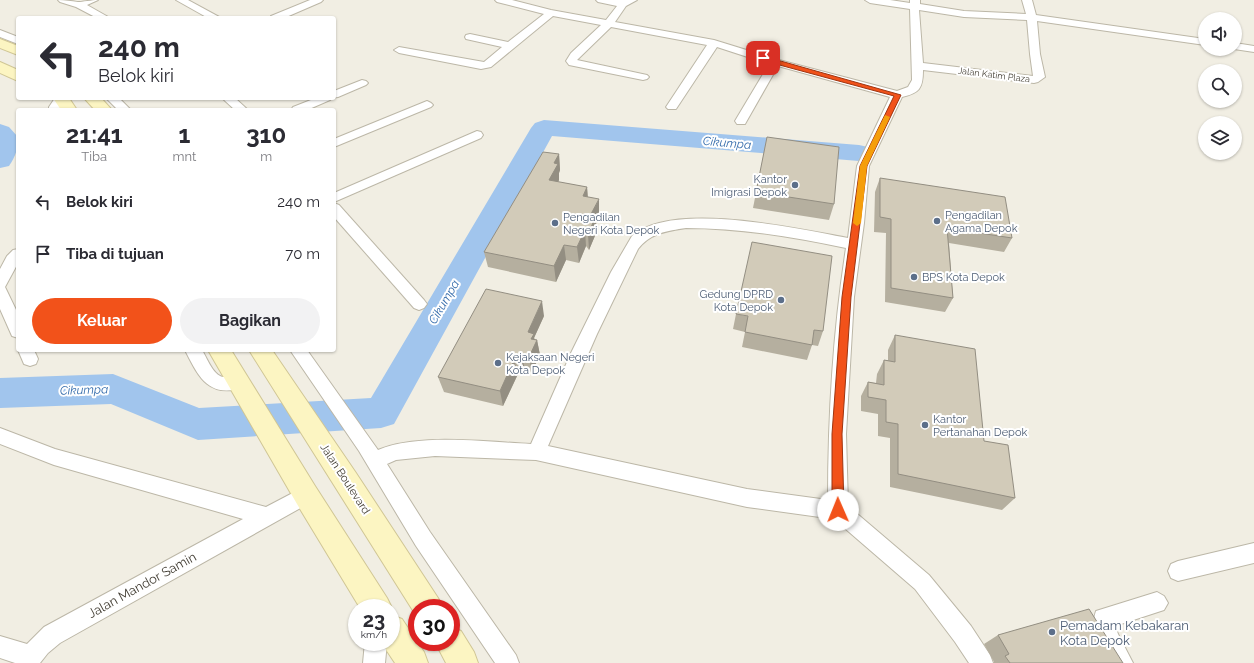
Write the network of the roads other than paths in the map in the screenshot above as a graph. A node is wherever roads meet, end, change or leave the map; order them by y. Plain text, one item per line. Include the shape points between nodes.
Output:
1 (63, 0) edge
2 (93, 0) edge
3 (181, 0) edge
4 (318, 0) edge
5 (500, 0) edge
6 (601, 0) edge
7 (870, 0) edge
8 (1027, 0) edge
9 (627, 2) edge
10 (915, 3) edge
11 (79, 6) junction
12 (551, 13) junction
13 (101, 16) edge
14 (212, 16) edge
15 (281, 16) edge
16 (1032, 17) junction
17 (610, 22) junction
18 (0, 33) edge
19 (470, 37) dead end
20 (16, 40) edge
21 (1198, 41) edge
22 (0, 43) edge
23 (714, 43) junction
24 (511, 46) junction
25 (1242, 47) edge
26 (1254, 49) edge
27 (16, 50) edge
28 (399, 50) dead end
29 (776, 62) junction
30 (918, 66) junction
31 (0, 67) edge
32 (16, 75) edge
33 (643, 77) dead end
34 (362, 83) dead end
35 (336, 94) edge
36 (897, 95) junction
37 (94, 100) edge
38 (114, 100) edge
39 (230, 100) edge
40 (321, 100) edge
41 (427, 105) dead end
42 (672, 107) dead end
43 (102, 108) edge
44 (123, 108) edge
45 (240, 108) edge
46 (302, 108) edge
47 (741, 121) dead end
48 (477, 135) dead end
49 (336, 142) edge
50 (336, 197) edge
51 (336, 210) edge
52 (853, 244) junction
53 (16, 256) edge
54 (0, 283) edge
55 (0, 290) edge
56 (419, 304) dead end
57 (16, 327) edge
58 (194, 352) edge
59 (220, 352) edge
60 (261, 352) edge
61 (299, 352) edge
62 (273, 372) junction
63 (241, 385) junction
64 (0, 436) edge
65 (536, 452) junction
66 (375, 460) junction
67 (306, 494) junction
68 (838, 510) junction
69 (265, 516) junction
70 (1254, 553) edge
71 (1178, 571) dead end
72 (371, 599) edge
73 (422, 599) edge
74 (1157, 603) dead end
75 (400, 644) edge
76 (0, 647) edge
77 (375, 651) edge
78 (456, 651) edge
79 (28, 659) edge
80 (374, 663) edge
81 (413, 663) edge
82 (463, 663) edge
83 (508, 663) edge
84 (982, 663) edge
85 (1122, 663) edge

1 - 11 street
2 - 11 street
3 - 14 street
4 - 15 street
5 - 12 street
6 - 9 street
7 - 10 street
8 - 16 street, Jalan Katim Plaza
9 - 17 street
10 - 16 street via 964,14
10 - 30 street
11 - 13 street
12 - 17 street
12 - 24 street
16 - 21 street
16 - 30 street, Jalan Katim Plaza via 1039,77 1034,80
17 - 23 street
17 - 33 street via 571,61
18 - 20 street
19 - 24 street
22 - 27 main road
23 - 29 street
23 - 42 street
24 - 28 street via 487,65 481,66
25 - 26 street
29 - 36 street
29 - 47 street
30 - 36 street via 918,84 913,90
31 - 32 main road
34 - 35 street
36 - 52 street via 863,166
37 - 43 main road
38 - 44 street
39 - 45 street
40 - 46 street
41 - 49 street
48 - 50 street
51 - 56 street
52 - 65 street via 771,229 701,223 659,227 641,236 625,257 573,366
52 - 68 street via 846,297 837,434
53 - 54 street
55 - 57 street
58 - 63 street via 215,382
59 - 63 main road
60 - 62 main road, Jalan Boulevard
61 - 66 street
62 - 63 main road
62 - 73 main road, Jalan Boulevard
63 - 67 main road
64 - 69 street via 54,458
65 - 66 street via 435,448 394,452
65 - 68 street via 747,498
66 - 83 street via 423,539
67 - 69 street, Jalan Mandor Samin
67 - 72 main road
68 - 84 street via 922,582
69 - 79 street, Jalan Mandor Samin via 52,635
70 - 71 street
74 - 85 street via 1104,619 1107,637
75 - 81 main road
76 - 79 street
77 - 80 street
78 - 82 main road

